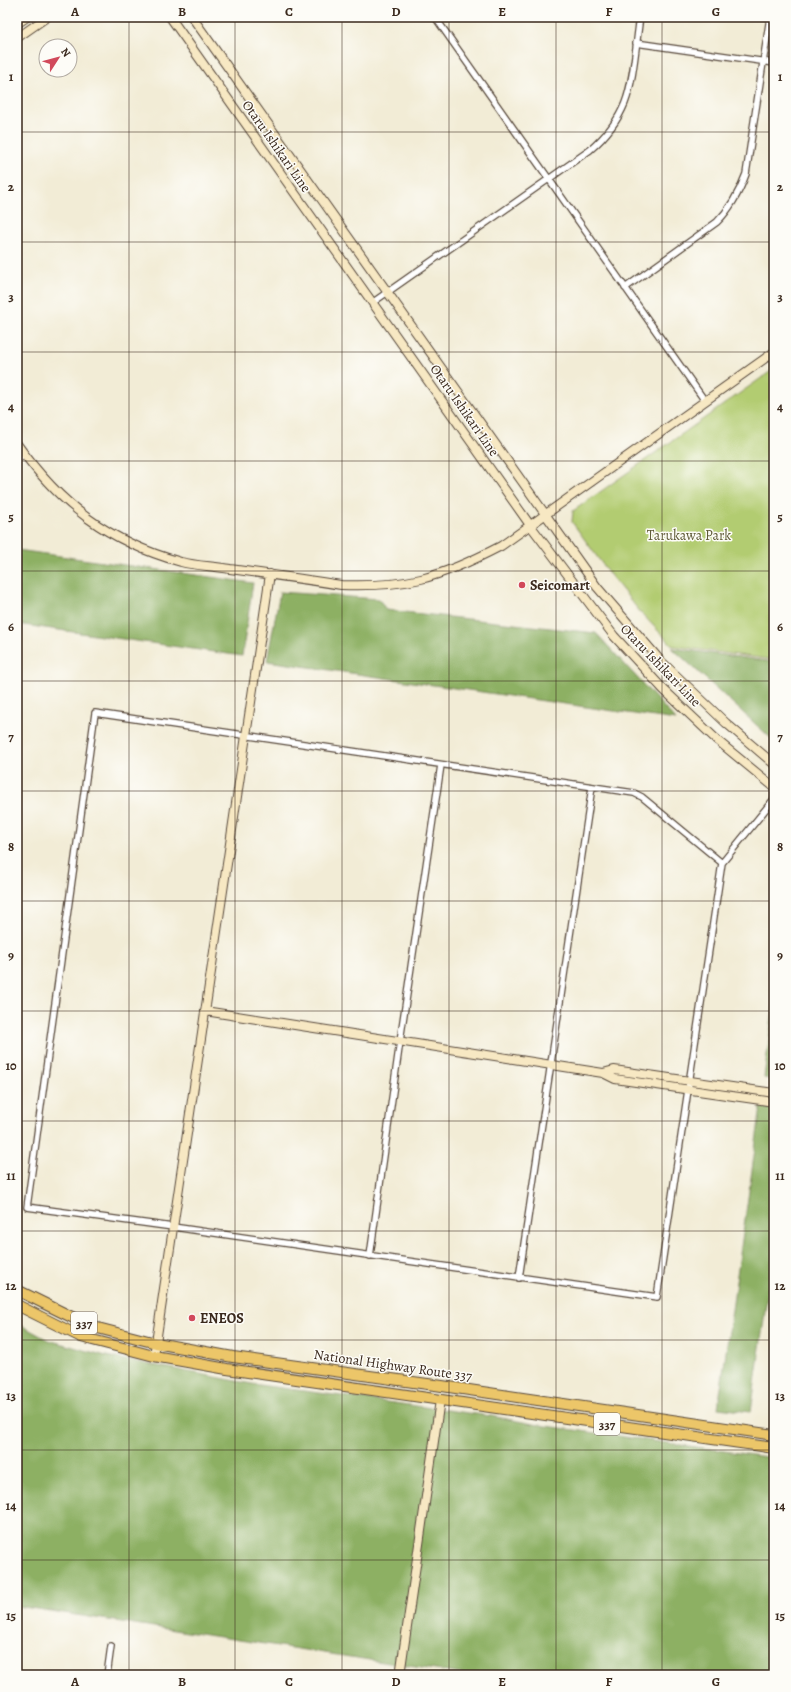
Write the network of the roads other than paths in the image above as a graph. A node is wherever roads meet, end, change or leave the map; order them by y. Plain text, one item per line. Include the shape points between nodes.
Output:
1 (26, 17) edge
2 (47, 17) edge
3 (170, 17) edge
4 (192, 17) edge
5 (434, 17) edge
6 (640, 17) edge
7 (770, 17) edge
8 (17, 24) edge
9 (17, 38) edge
10 (636, 43) junction
11 (764, 61) junction
12 (774, 63) edge
13 (548, 179) junction
14 (625, 288) junction
15 (387, 292) junction
16 (372, 303) junction
17 (774, 352) edge
18 (705, 401) junction
19 (17, 444) edge
20 (24, 454) junction
21 (17, 460) edge
22 (545, 514) junction
23 (530, 525) junction
24 (270, 574) junction
25 (246, 736) junction
26 (441, 764) junction
27 (774, 764) edge
28 (592, 787) junction
29 (774, 787) edge
30 (774, 799) edge
31 (722, 863) junction
32 (205, 1011) junction
33 (400, 1041) junction
34 (550, 1065) junction
35 (690, 1085) junction
36 (774, 1093) edge
37 (774, 1102) edge
38 (173, 1226) junction
39 (370, 1256) junction
40 (519, 1278) junction
41 (17, 1290) edge
42 (17, 1305) edge
43 (156, 1343) junction
44 (154, 1356) junction
45 (442, 1386) junction
46 (440, 1400) junction
47 (774, 1435) edge
48 (774, 1448) edge
49 (111, 1646) dead end
50 (107, 1675) edge
51 (400, 1675) edge

1 - 8 street
2 - 9 street
3 - 16 street, Otaru Ishikari Line
4 - 15 street, Otaru Ishikari Line
5 - 13 street
6 - 10 street
7 - 11 street
10 - 11 street
10 - 13 street via 626,102 613,125 590,150
11 - 12 street
11 - 14 street via 746,174 734,202 717,222
13 - 14 street
13 - 15 street
14 - 18 street
15 - 16 street
15 - 22 street, Otaru Ishikari Line
16 - 23 street, Otaru Ishikari Line
17 - 18 street
18 - 22 street
19 - 20 street
20 - 21 street
20 - 24 street via 69,504 119,538 153,553 183,562
22 - 23 street
22 - 27 street, Otaru Ishikari Line via 597,587 660,660 726,724
23 - 24 street via 501,546 477,559 422,579 366,586 341,585
23 - 29 street, Otaru Ishikari Line via 614,636 642,667 718,741
24 - 25 street
25 - 26 street
25 - 32 street
25 - 38 street via 95,713 27,1207
26 - 28 street
26 - 33 street
28 - 31 street via 634,793 642,797
28 - 34 street
30 - 31 street
31 - 35 street
32 - 33 street
32 - 38 street
33 - 34 street
33 - 39 street
34 - 35 street via 603,1073 614,1070
34 - 40 street
35 - 36 street
35 - 37 street
35 - 40 street via 657,1297
38 - 39 street
38 - 43 street
39 - 40 street
41 - 43 highway, National Highway Route 337 / 337 via 90,1326
42 - 44 highway, National Highway Route 337 / 337 via 81,1338
43 - 44 street
43 - 45 highway, National Highway Route 337 / 337 via 233,1357
44 - 46 highway, National Highway Route 337 / 337
45 - 46 street
45 - 47 highway, National Highway Route 337 / 337
46 - 48 highway, National Highway Route 337 / 337
46 - 51 street
49 - 50 street

